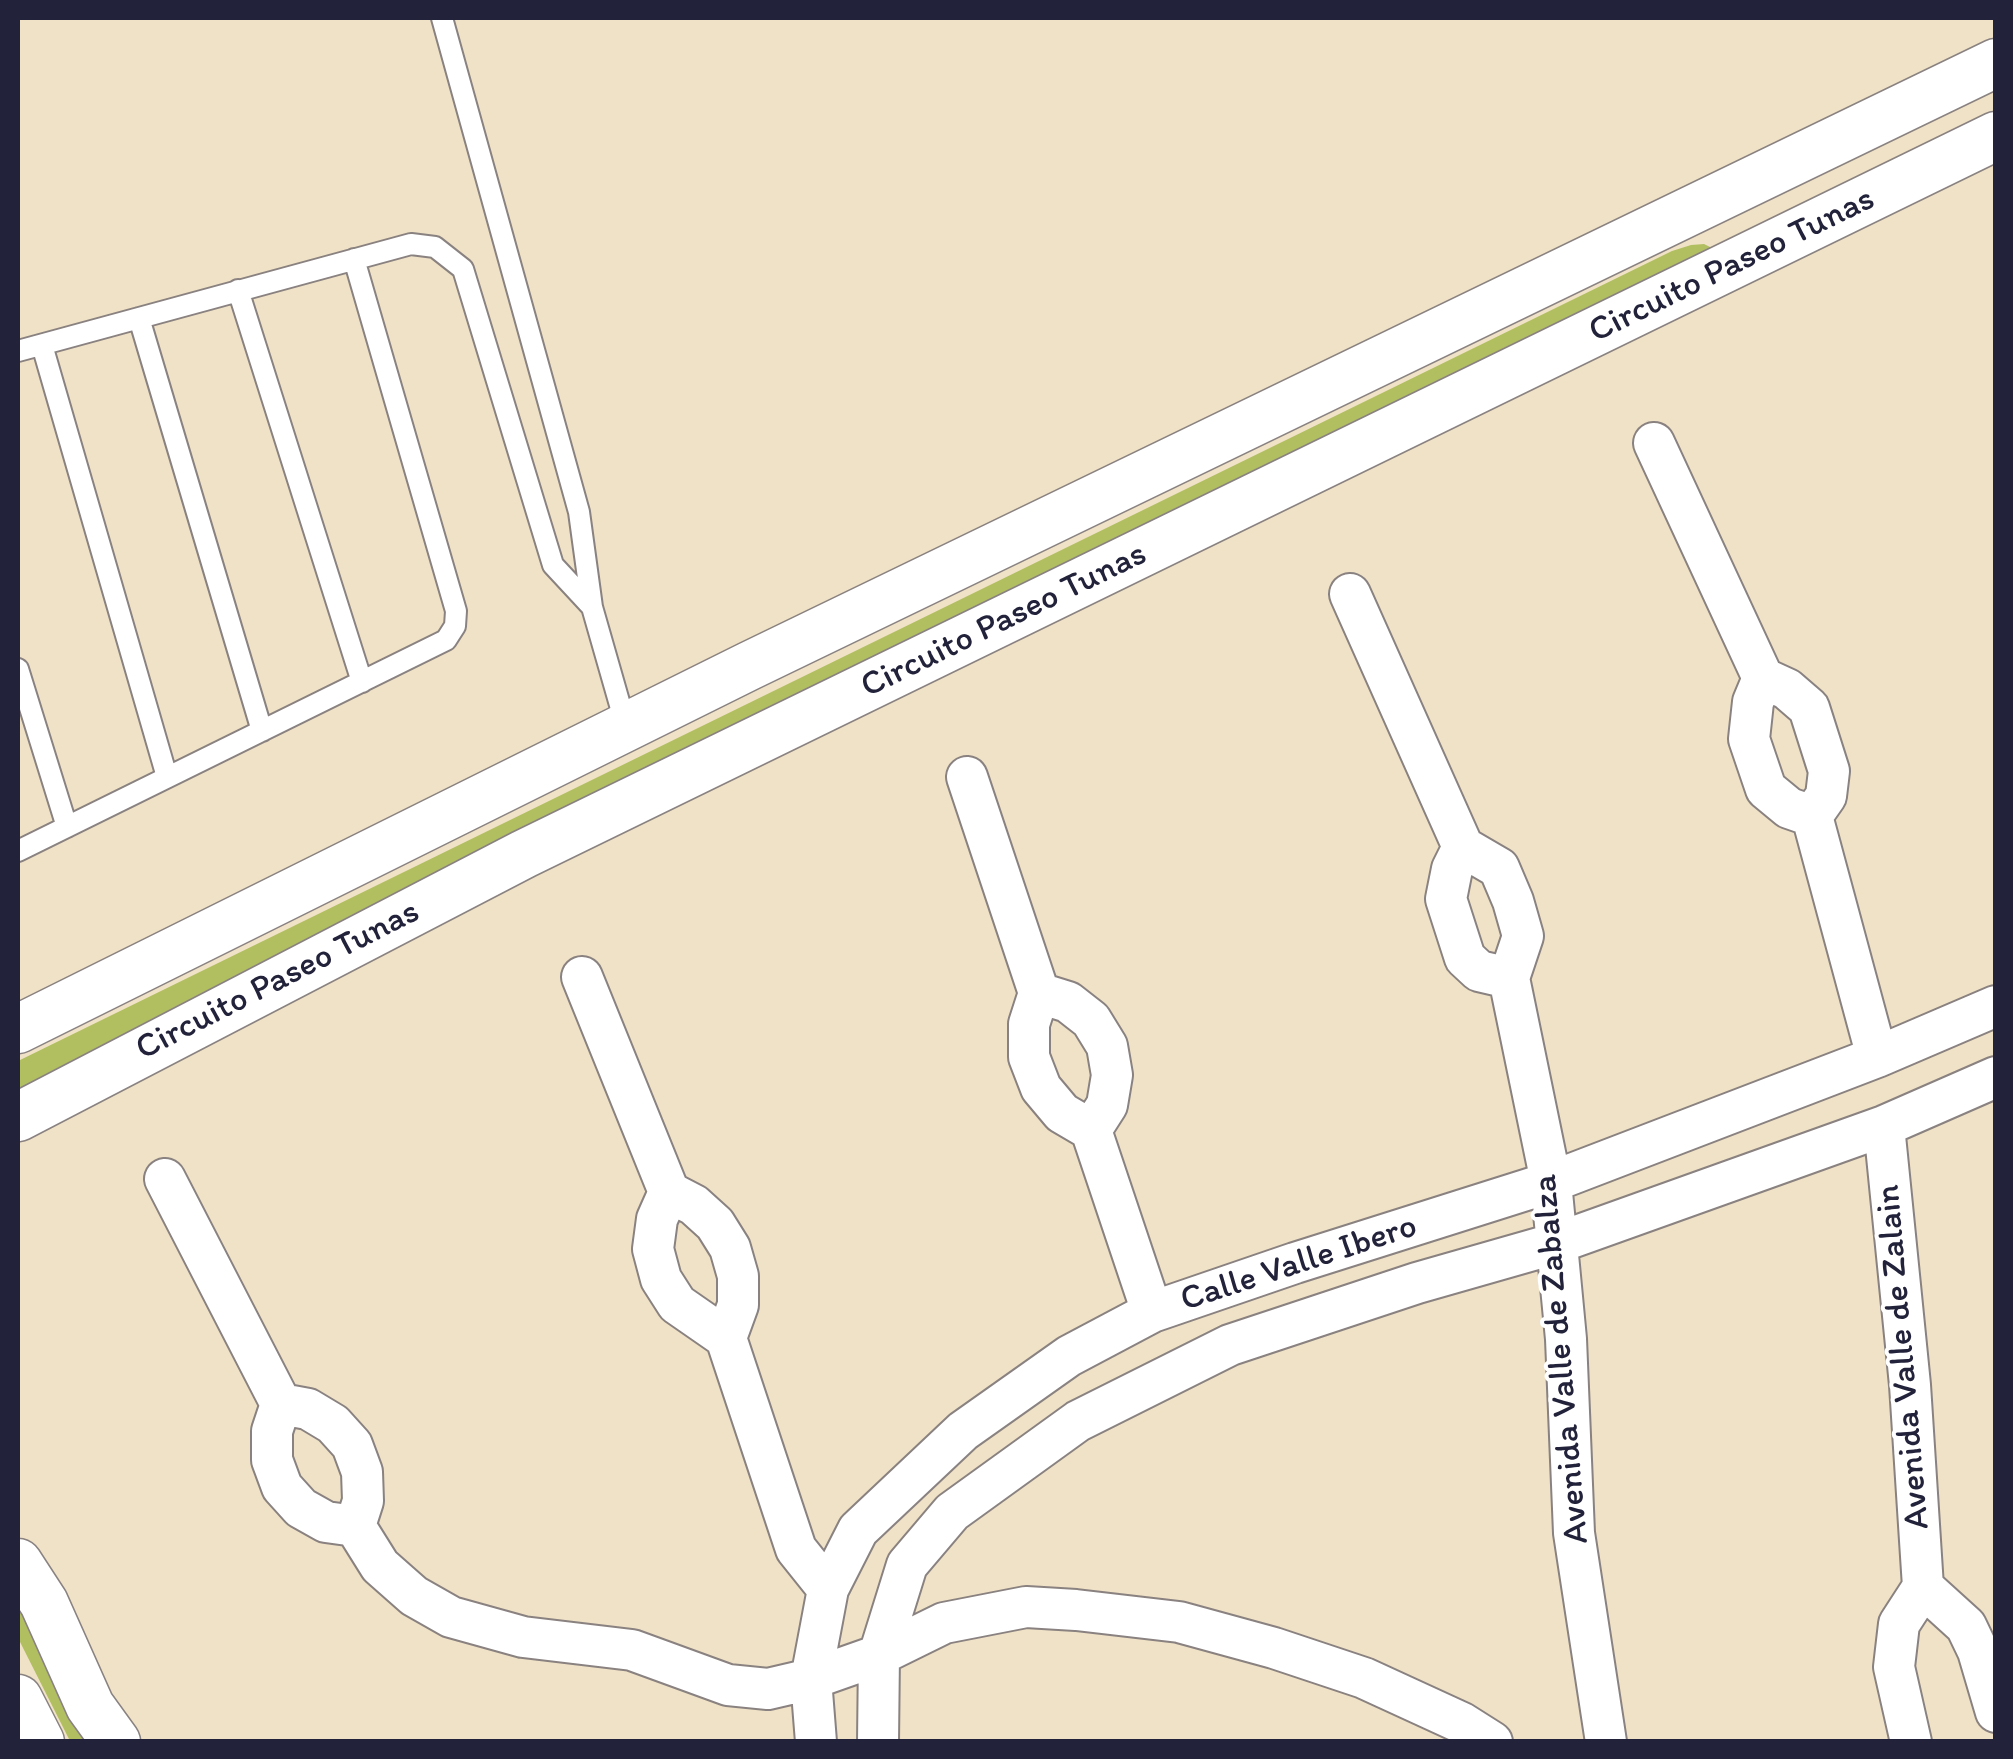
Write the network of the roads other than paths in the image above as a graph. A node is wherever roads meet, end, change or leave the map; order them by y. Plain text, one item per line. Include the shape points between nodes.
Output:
1 (442, 18) edge
2 (1996, 62) edge
3 (1996, 136) edge
4 (1724, 192) junction
5 (1754, 255) junction
6 (354, 258) junction
7 (238, 290) junction
8 (139, 318) junction
9 (42, 344) junction
10 (18, 352) edge
11 (1654, 443) dead end
12 (1350, 594) dead end
13 (592, 606) junction
14 (18, 669) edge
15 (1763, 678) junction
16 (362, 682) junction
17 (626, 727) junction
18 (262, 731) junction
19 (167, 777) junction
20 (967, 778) dead end
21 (1812, 816) junction
22 (67, 827) junction
23 (1462, 848) junction
24 (18, 851) edge
25 (582, 976) dead end
26 (1509, 978) junction
27 (1039, 994) junction
28 (1996, 1006) edge
29 (18, 1029) edge
30 (1877, 1057) junction
31 (1996, 1076) edge
32 (18, 1117) edge
33 (1884, 1126) junction
34 (1091, 1130) junction
35 (165, 1180) dead end
36 (1551, 1182) junction
37 (669, 1192) junction
38 (1557, 1243) junction
39 (1152, 1312) junction
40 (726, 1338) junction
41 (282, 1404) junction
42 (354, 1526) junction
43 (858, 1530) junction
44 (18, 1563) edge
45 (907, 1564) junction
46 (1924, 1588) junction
47 (828, 1589) junction
48 (879, 1655) junction
49 (811, 1679) junction
50 (18, 1700) edge
51 (1996, 1712) edge
52 (40, 1742) edge
53 (116, 1742) edge
54 (816, 1742) edge
55 (878, 1742) edge
56 (1492, 1742) edge
57 (1606, 1742) edge
58 (1911, 1742) edge

1 - 13 lane via 579,512
2 - 4 street, Circuito Paseo Tunas
3 - 5 street, Circuito Paseo Tunas
4 - 5 street
4 - 17 street, Circuito Paseo Tunas
5 - 32 street, Circuito Paseo Tunas via 524,854
6 - 7 lane
6 - 13 lane via 411,244 435,247 463,270 552,565
6 - 16 lane via 456,611 446,640
7 - 8 lane
7 - 16 lane
8 - 9 lane
8 - 18 lane
9 - 10 lane
9 - 19 lane
11 - 15 street
12 - 23 street
13 - 17 lane
14 - 22 lane
15 - 21 street via 1748,739 1766,789
15 - 21 street via 1809,708 1829,770 1826,796
16 - 18 lane
17 - 29 street, Circuito Paseo Tunas
18 - 19 lane
19 - 22 lane
20 - 27 street
21 - 30 street
22 - 24 lane
23 - 26 street, Avenida Valle de Zabalza via 1498,868 1514,901 1523,936
23 - 26 street via 1446,899 1465,958 1479,971
25 - 37 street
26 - 36 street, Avenida Valle de Zabalza
27 - 34 street via 1029,1024 1029,1057 1041,1088 1062,1113
27 - 34 street via 1080,1011 1107,1046 1107,1105
28 - 30 street, Calle Valle Ibero
30 - 36 street, Calle Valle Ibero
31 - 33 street, Calle Valle Ibero
33 - 38 street, Calle Valle Ibero
33 - 46 street, Avenida Valle de Zalain
34 - 39 street
35 - 41 street
36 - 38 street, Avenida Valle de Zabalza
36 - 39 street, Calle Valle Ibero
37 - 40 street via 715,1224 730,1248 738,1305
37 - 40 street via 654,1250 661,1279 678,1304
38 - 45 street, Calle Valle Ibero via 1230,1345 1078,1421 952,1512
38 - 57 street, Avenida Valle de Zabalza via 1574,1533
39 - 43 street, Calle Valle Ibero via 1069,1356 964,1431
40 - 47 street via 796,1549
41 - 42 street via 333,1424 352,1446 363,1486
41 - 42 street via 272,1431 272,1460 282,1486 326,1522
42 - 49 street via 380,1566 451,1617 523,1638 632,1650 728,1685 768,1689
43 - 45 street
43 - 47 street, Calle Valle Ibero
44 - 53 street via 44,1603 90,1706
45 - 48 street, Calle Valle Ibero
46 - 51 street via 1966,1626
46 - 58 street via 1900,1624 1894,1667
47 - 49 street, Calle Valle Ibero
48 - 49 street
48 - 55 street, Calle Valle Ibero
48 - 56 street via 944,1623 1026,1607 1179,1622 1364,1678
49 - 54 street, Calle Valle Ibero
50 - 52 street

